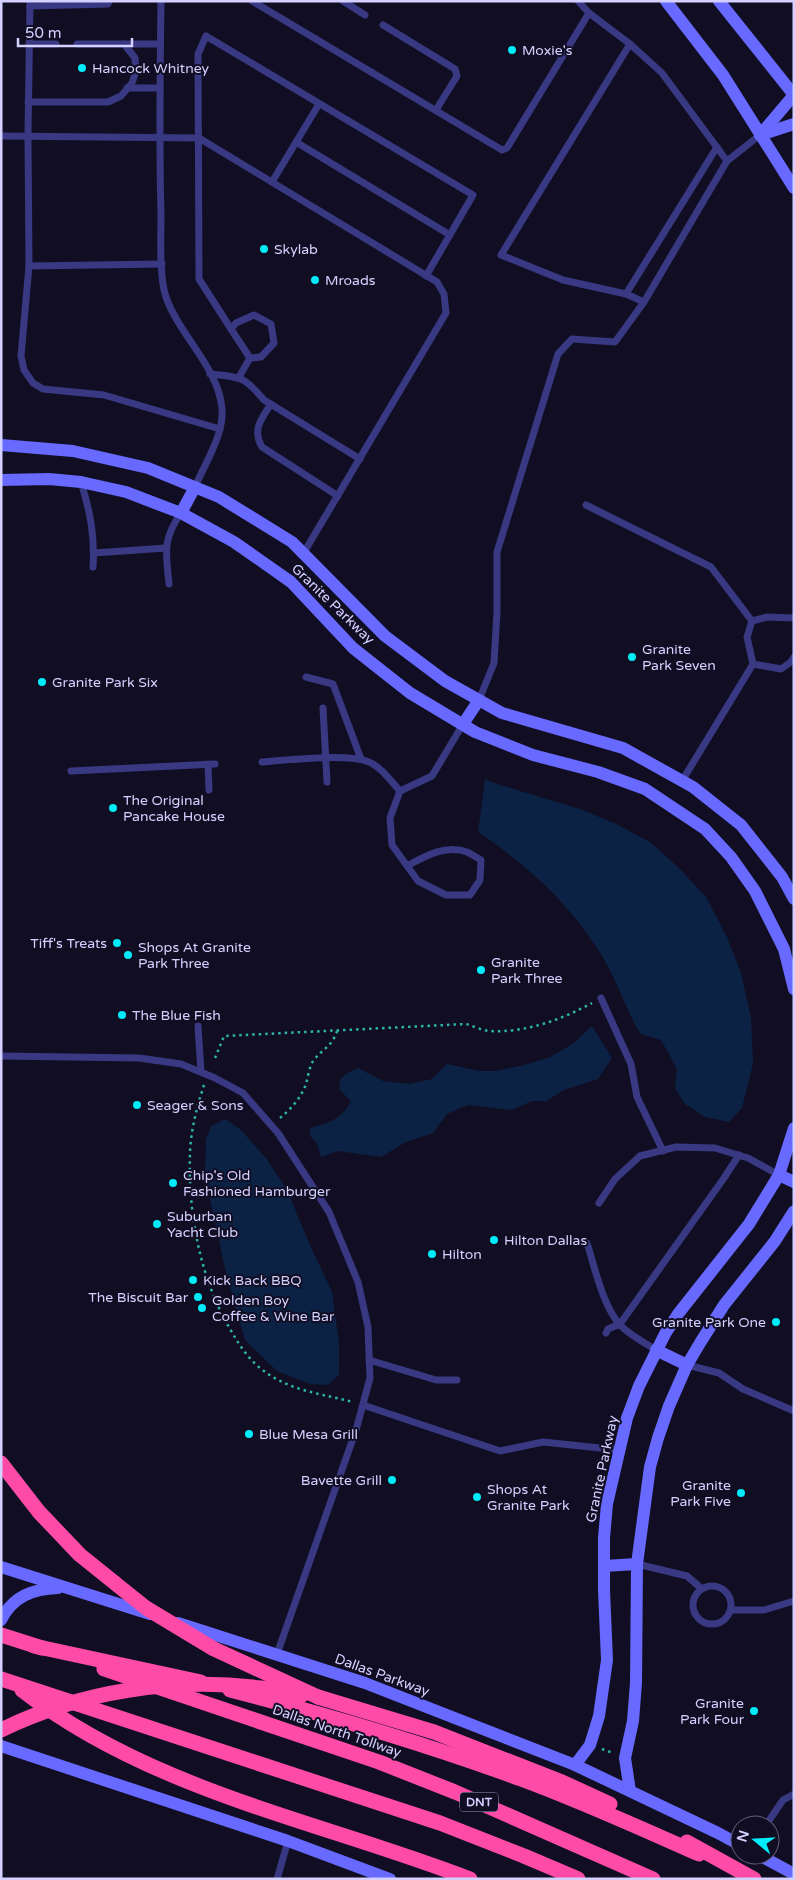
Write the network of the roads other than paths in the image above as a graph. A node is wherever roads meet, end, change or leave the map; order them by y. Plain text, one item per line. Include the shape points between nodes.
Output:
1 (109, 1) edge
2 (160, 1) edge
3 (252, 1) edge
4 (342, 1) edge
5 (578, 1) edge
6 (666, 1) edge
7 (719, 1) edge
8 (30, 4) edge
9 (589, 13) junction
10 (365, 15) dead end
11 (382, 25) dead end
12 (29, 44) junction
13 (56, 44) dead end
14 (77, 44) dead end
15 (124, 44) junction
16 (160, 44) junction
17 (630, 44) junction
18 (127, 88) junction
19 (160, 88) junction
20 (794, 95) edge
21 (28, 102) junction
22 (319, 104) junction
23 (436, 110) junction
24 (794, 124) edge
25 (28, 135) junction
26 (760, 135) junction
27 (1, 136) edge
28 (159, 137) junction
29 (199, 138) junction
30 (296, 142) junction
31 (717, 147) junction
32 (727, 161) junction
33 (272, 182) junction
34 (794, 188) edge
35 (450, 235) junction
36 (162, 264) junction
37 (28, 266) junction
38 (426, 276) junction
39 (626, 294) junction
40 (644, 302) junction
41 (232, 329) junction
42 (250, 358) junction
43 (210, 374) junction
44 (239, 376) junction
45 (271, 404) junction
46 (220, 429) junction
47 (1, 445) edge
48 (360, 459) junction
49 (1, 480) edge
50 (81, 482) junction
51 (195, 487) junction
52 (338, 496) junction
53 (586, 505) dead end
54 (181, 513) junction
55 (166, 548) junction
56 (94, 553) junction
57 (303, 554) junction
58 (94, 567) dead end
59 (169, 584) dead end
60 (794, 618) edge
61 (752, 621) junction
62 (794, 657) edge
63 (753, 664) junction
64 (306, 677) dead end
65 (479, 700) junction
66 (323, 708) dead end
67 (463, 724) junction
68 (326, 758) junction
69 (361, 759) junction
70 (262, 762) dead end
71 (71, 771) dead end
72 (682, 780) junction
73 (327, 782) dead end
74 (209, 790) dead end
75 (400, 791) junction
76 (407, 866) junction
77 (794, 900) edge
78 (789, 947) edge
79 (794, 989) edge
80 (601, 998) road end
81 (198, 1026) dead end
82 (1, 1056) edge
83 (201, 1072) junction
84 (794, 1128) edge
85 (662, 1150) junction
86 (739, 1155) junction
87 (778, 1175) junction
88 (794, 1182) edge
89 (599, 1203) dead end
90 (794, 1210) edge
91 (587, 1244) dead end
92 (620, 1324) junction
93 (606, 1333) dead end
94 (656, 1350) junction
95 (369, 1360) junction
96 (687, 1365) junction
97 (457, 1380) dead end
98 (363, 1405) junction
99 (794, 1411) edge
100 (619, 1450) junction
101 (1, 1463) edge
102 (637, 1564) junction
103 (1, 1566) edge
104 (604, 1566) junction
105 (68, 1588) junction
106 (702, 1589) junction
107 (794, 1601) edge
108 (731, 1610) junction
109 (1, 1620) edge
110 (1, 1635) edge
111 (34, 1646) junction
112 (277, 1654) junction
113 (1, 1673) edge
114 (1, 1679) edge
115 (318, 1697) junction
116 (1, 1730) edge
117 (1, 1746) edge
118 (575, 1766) junction
119 (630, 1791) junction
120 (794, 1794) edge
121 (773, 1815) edge
122 (730, 1840) edge
123 (288, 1841) junction
124 (777, 1865) edge
125 (794, 1874) edge
126 (276, 1879) edge
127 (390, 1879) edge
128 (470, 1879) edge
129 (578, 1879) edge
130 (653, 1879) edge
131 (756, 1879) edge

1 - 8 lane via 108,4
2 - 16 lane
3 - 23 lane
4 - 10 lane
5 - 9 lane
6 - 26 street via 713,61
7 - 20 street
8 - 12 lane
9 - 17 lane
9 - 23 lane via 508,148 502,150
11 - 23 lane via 455,69 457,76
12 - 13 lane
12 - 21 lane
14 - 15 lane
15 - 16 lane
15 - 18 lane via 135,58 136,70
16 - 19 lane
17 - 31 lane via 662,73
17 - 39 lane via 501,255 562,280
18 - 19 lane
18 - 21 lane via 121,96 108,102
19 - 28 lane
20 - 26 street
21 - 25 lane
22 - 29 lane via 206,36 198,54
22 - 30 lane
22 - 35 lane via 473,196
24 - 26 street
25 - 27 lane
25 - 28 lane
25 - 37 lane
26 - 32 lane
26 - 34 street
28 - 29 lane
28 - 36 lane
29 - 33 lane
29 - 41 lane via 199,279
30 - 33 lane
30 - 35 lane
31 - 32 lane
31 - 39 lane
32 - 40 lane
33 - 38 lane
35 - 38 lane
36 - 37 lane
36 - 43 lane via 166,297
37 - 46 lane via 21,356 24,370 33,383 43,389 104,395
38 - 48 lane via 437,282 444,294 446,313
39 - 40 lane
40 - 65 lane via 616,342 572,339 558,354 497,552 494,663
41 - 42 lane
41 - 42 lane via 236,322 254,315 271,324 274,343 261,357
42 - 44 lane
43 - 44 lane
43 - 46 lane via 222,408
44 - 45 lane
45 - 48 lane
45 - 52 lane via 258,424 258,440 262,447
46 - 51 lane
47 - 51 street, Granite Parkway via 73,451 148,468
48 - 52 lane
49 - 50 street, Granite Parkway
50 - 54 street, Granite Parkway via 126,492
50 - 56 lane via 92,520
51 - 54 street
51 - 57 street, Granite Parkway via 227,502 292,542
52 - 57 lane
53 - 61 lane via 711,567
54 - 55 lane via 171,528
54 - 67 street, Granite Parkway via 234,542 291,582 353,648 410,693
55 - 56 lane
55 - 59 lane
56 - 58 lane
57 - 65 street, Granite Parkway via 385,636 445,681
60 - 61 lane via 767,617
61 - 63 lane via 747,637
62 - 63 lane via 780,669
63 - 72 lane
64 - 69 lane via 333,684
65 - 67 street
65 - 72 street, Granite Parkway via 502,714 623,748
66 - 68 lane
67 - 75 lane via 432,776
67 - 78 street, Granite Parkway via 475,732 534,755 645,789 705,829 731,857
68 - 69 lane
68 - 70 lane
68 - 73 lane
69 - 75 lane via 378,767
71 - 74 lane via 212,764
72 - 77 street, Granite Parkway via 740,825 782,877
75 - 76 lane via 390,818 392,845
76 - 76 lane via 418,881 446,895 470,895 480,880 481,860 467,852 449,849
78 - 79 street, Granite Parkway
80 - 85 lane via 631,1064 637,1097
81 - 83 lane
82 - 83 lane via 139,1058 181,1064
83 - 95 lane via 243,1093 278,1133 329,1212 358,1282 368,1327
84 - 87 street, Granite Parkway
85 - 86 lane via 715,1148
85 - 89 lane via 640,1156 615,1179
86 - 87 lane
86 - 92 lane
87 - 88 street
87 - 94 street, Granite Parkway via 749,1224 678,1314
90 - 96 street via 775,1241 724,1305
91 - 92 lane via 608,1305
92 - 93 lane
92 - 94 lane
94 - 96 street
94 - 100 street, Granite Parkway via 627,1418
95 - 97 lane via 436,1380
95 - 98 lane via 370,1378
96 - 99 lane via 719,1373 743,1389
96 - 102 street via 669,1406 650,1466
98 - 100 lane via 500,1451 543,1442
98 - 112 lane
100 - 104 street, Granite Parkway via 608,1504
101 - 115 highway, bridge via 39,1512 74,1549 146,1608 214,1650
102 - 104 street
102 - 106 lane via 687,1576
102 - 119 street via 636,1683 633,1721 625,1758
103 - 105 street, Dallas Parkway
104 - 118 street, Granite Parkway via 608,1660 599,1716 590,1745
105 - 109 street via 40,1589 28,1594 10,1606
105 - 112 street, Dallas Parkway
106 - 108 lane via 721,1588 730,1597
106 - 108 lane via 693,1606 702,1621 719,1623
107 - 108 lane via 764,1610
110 - 111 highway, Dallas North Tollway / DNT
111 - 130 highway, Dallas North Tollway / DNT, bridge via 379,1762
111 - 131 highway via 218,1686 410,1742 568,1797
112 - 118 street, Dallas Parkway via 365,1683
113 - 128 highway via 46,1708 130,1756 245,1803
114 - 129 highway, DNT, bridge via 440,1823
115 - 116 highway, bridge via 228,1686 145,1688 96,1696 53,1708
115 - 131 highway, bridge via 434,1732 562,1782
117 - 123 street
118 - 119 street, Dallas Parkway
119 - 122 street, Dallas Parkway
120 - 121 lane via 783,1800
123 - 126 lane
123 - 127 street
124 - 125 street

